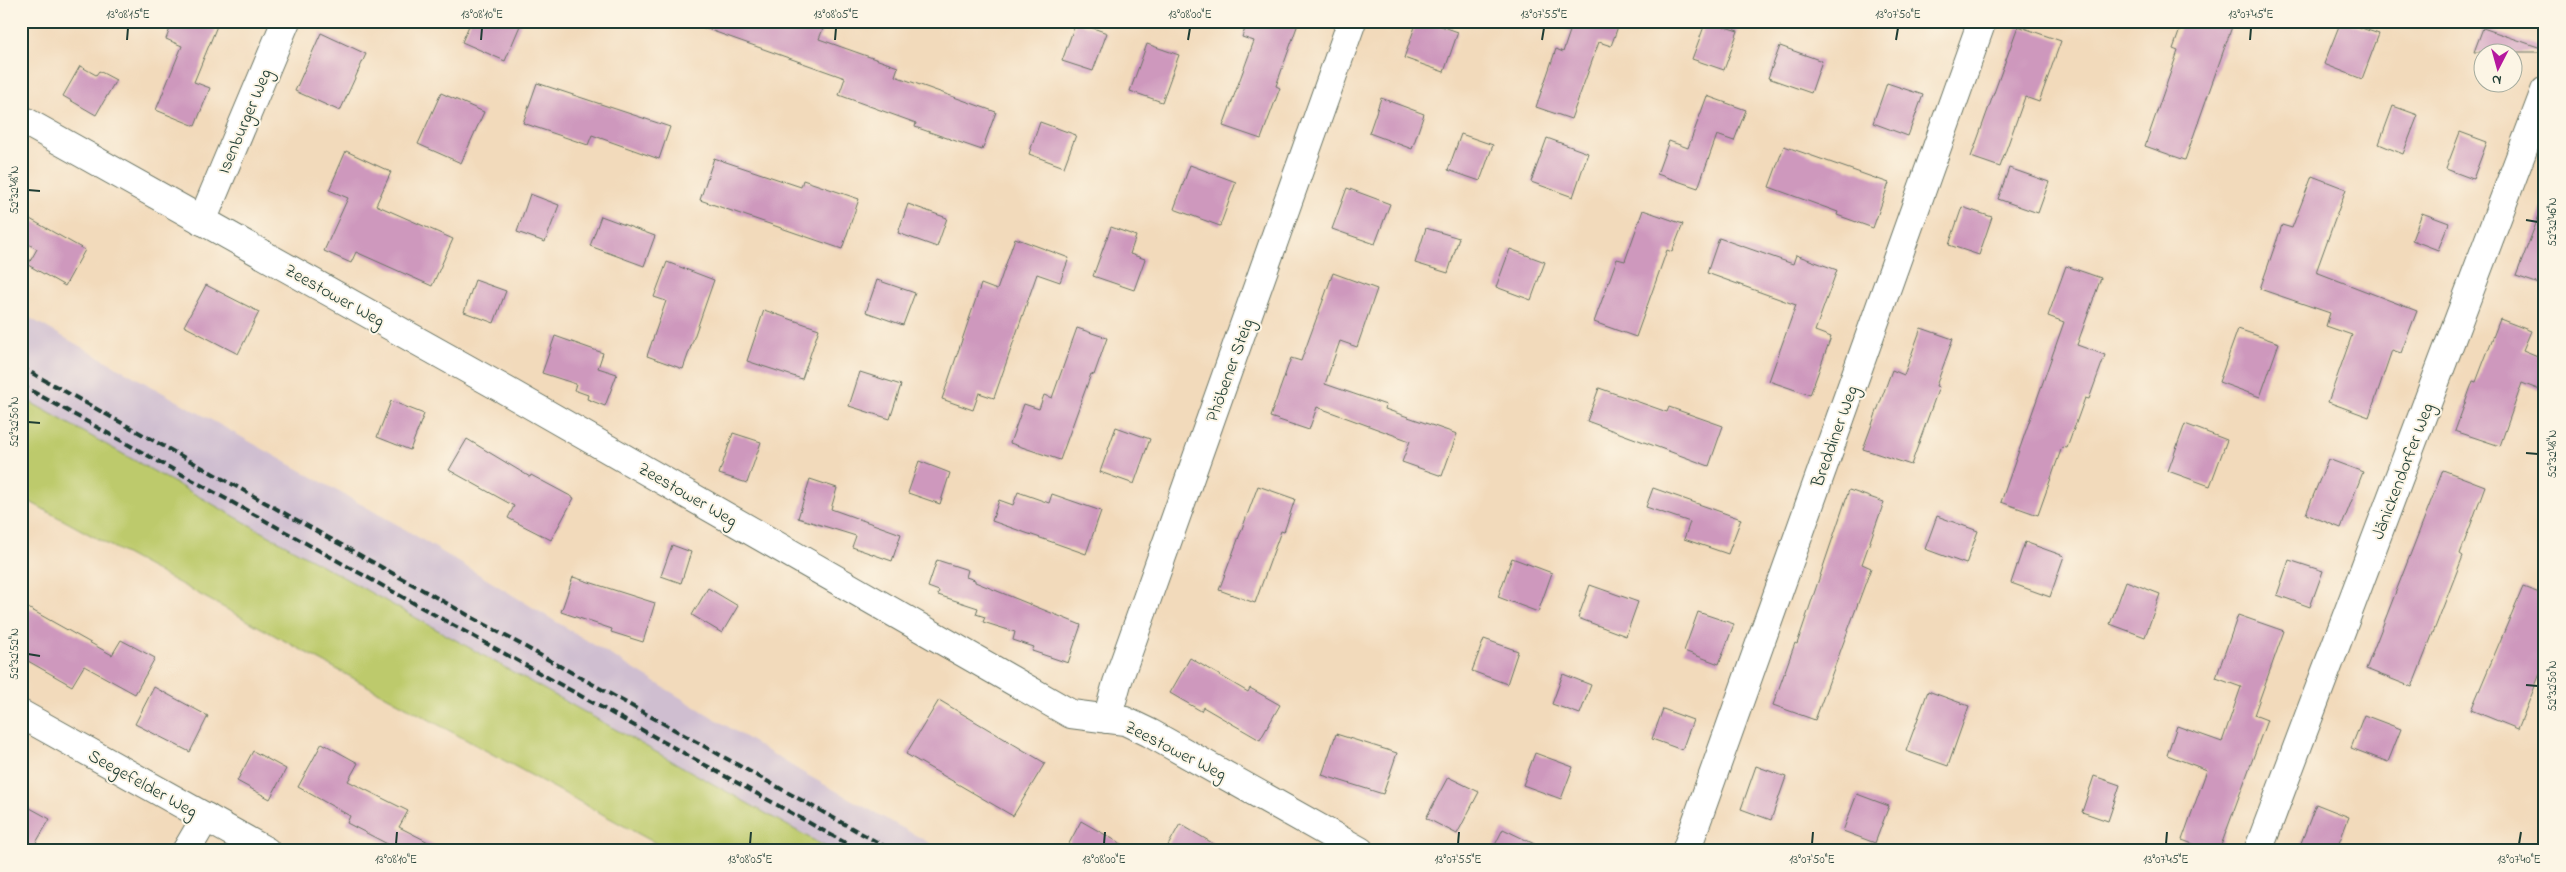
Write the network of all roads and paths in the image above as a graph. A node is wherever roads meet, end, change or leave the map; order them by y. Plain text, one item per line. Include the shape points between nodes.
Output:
1 (286, 21) edge
2 (1352, 21) edge
3 (1982, 21) edge
4 (2545, 92) edge
5 (21, 119) edge
6 (202, 221) junction
7 (21, 714) edge
8 (1107, 719) junction
9 (206, 817) junction
10 (186, 851) edge
11 (266, 851) edge
12 (1360, 851) edge
13 (1686, 851) edge
14 (2258, 851) edge

1 - 6 street, Isenburger Weg
2 - 8 street, Phöbener Steig
3 - 13 street, Breddiner Weg
4 - 14 street, Jänickendorfer Weg
5 - 6 street, Zeestower Weg
6 - 8 street, Zeestower Weg via 505,390 1071,714
7 - 9 street, Seegefelder Weg
8 - 12 street, Zeestower Weg via 1125,721 1150,733
9 - 10 street
9 - 11 street, Seegefelder Weg

